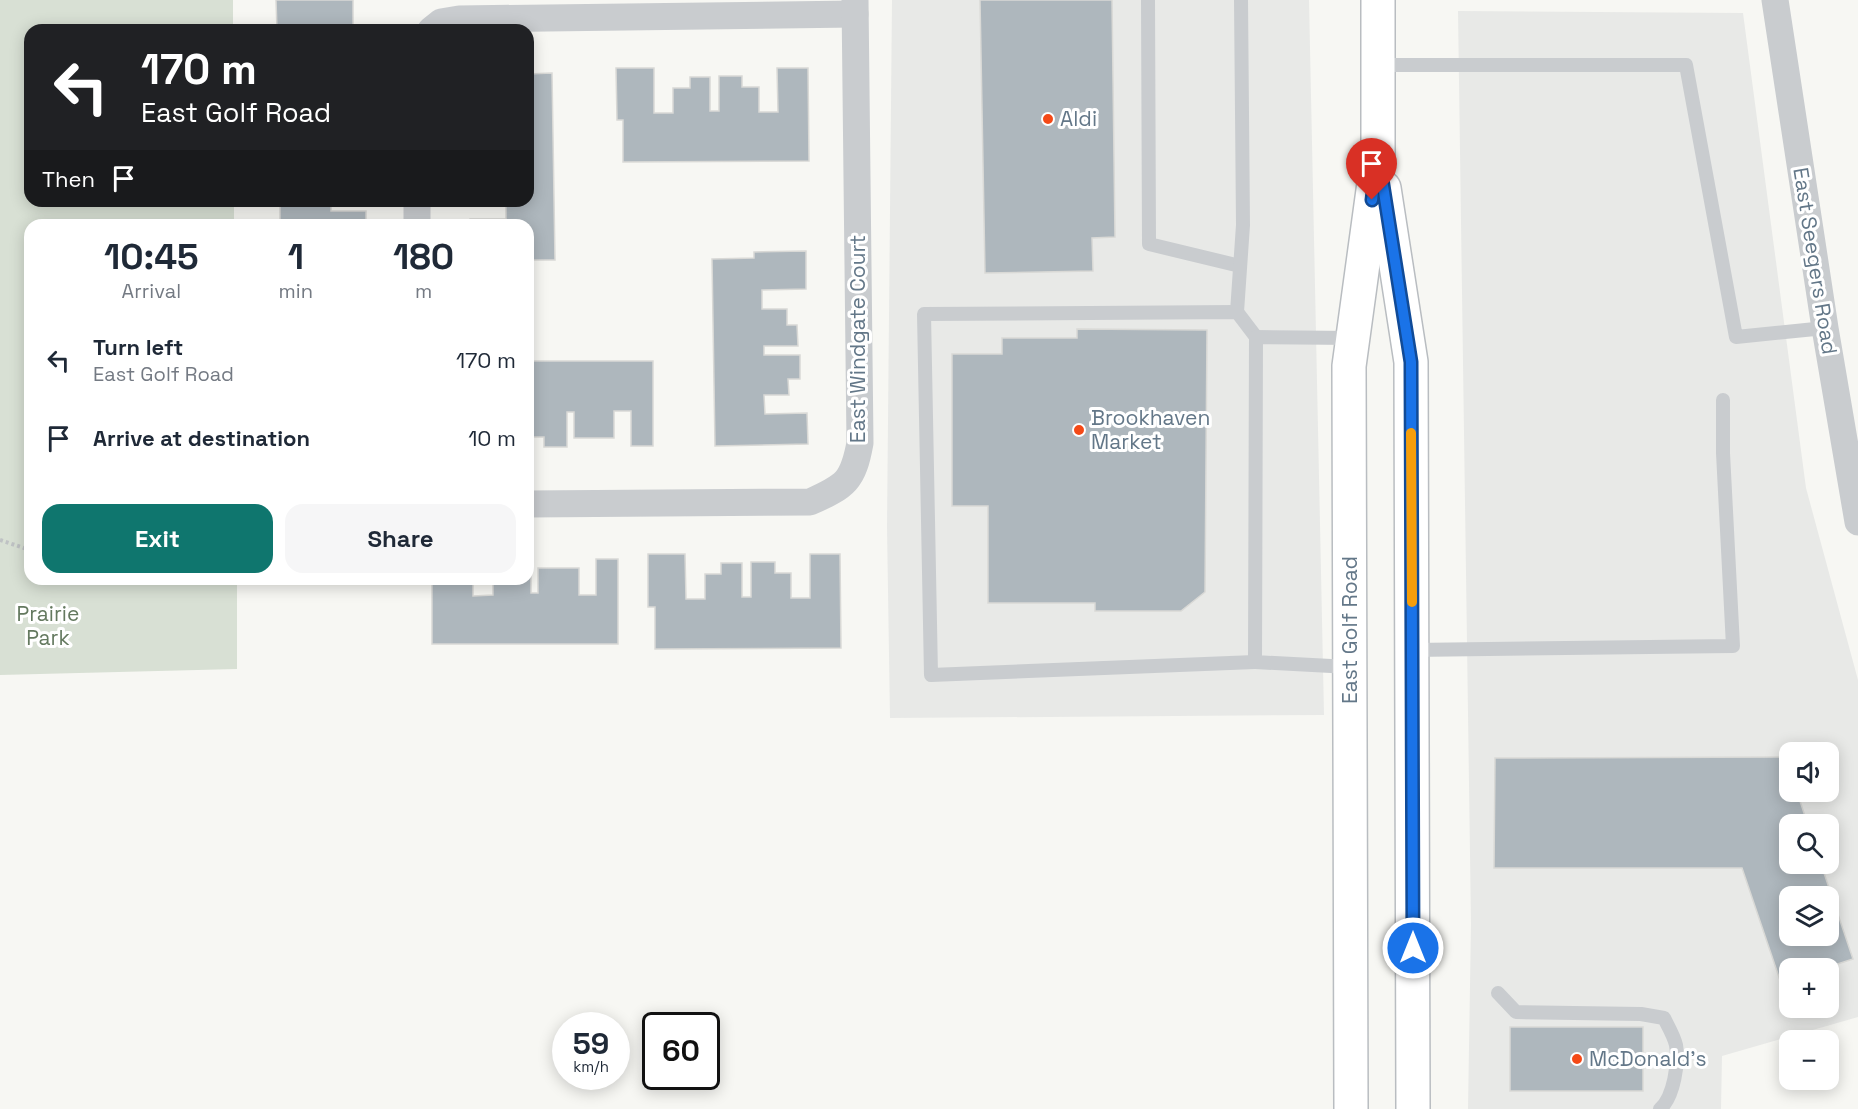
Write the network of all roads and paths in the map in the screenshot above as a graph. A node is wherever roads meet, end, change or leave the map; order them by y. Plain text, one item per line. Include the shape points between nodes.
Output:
1 (1148, 0) edge
2 (1241, 0) edge
3 (1378, 0) edge
4 (1775, 0) edge
5 (855, 7) edge
6 (438, 24) edge
7 (1378, 65) junction
8 (1378, 154) junction
9 (1240, 266) junction
10 (1237, 312) junction
11 (1825, 328) junction
12 (1256, 336) junction
13 (1354, 338) junction
14 (1722, 400) dead end
15 (534, 504) edge
16 (1858, 522) edge
17 (0, 540) edge
18 (24, 548) edge
19 (1412, 650) junction
20 (1255, 662) junction
21 (1350, 667) junction
22 (1498, 993) dead end
23 (1351, 1109) edge
24 (1413, 1109) edge
25 (1660, 1109) edge

1 - 9 lane via 1149,244
2 - 9 lane
3 - 7 main road, East Golf Road
4 - 11 street, East Seegers Road
5 - 6 street, East Windgate Court via 459,19
5 - 15 street, East Windgate Court via 860,443 855,469 838,490 810,502
7 - 8 main road, East Golf Road
7 - 11 lane via 1686,64 1736,337
8 - 13 main road, East Golf Road
8 - 19 main road, East Golf Road via 1411,362
9 - 10 lane
10 - 12 lane
10 - 20 lane via 924,314 931,675
11 - 16 street, East Seegers Road
12 - 13 lane
12 - 20 lane
13 - 21 main road, East Golf Road via 1349,366
14 - 19 lane via 1733,646
17 - 18 path
19 - 24 main road, East Golf Road
20 - 21 lane
21 - 23 main road, East Golf Road
22 - 25 lane via 1516,1012 1664,1017 1676,1044 1676,1074

